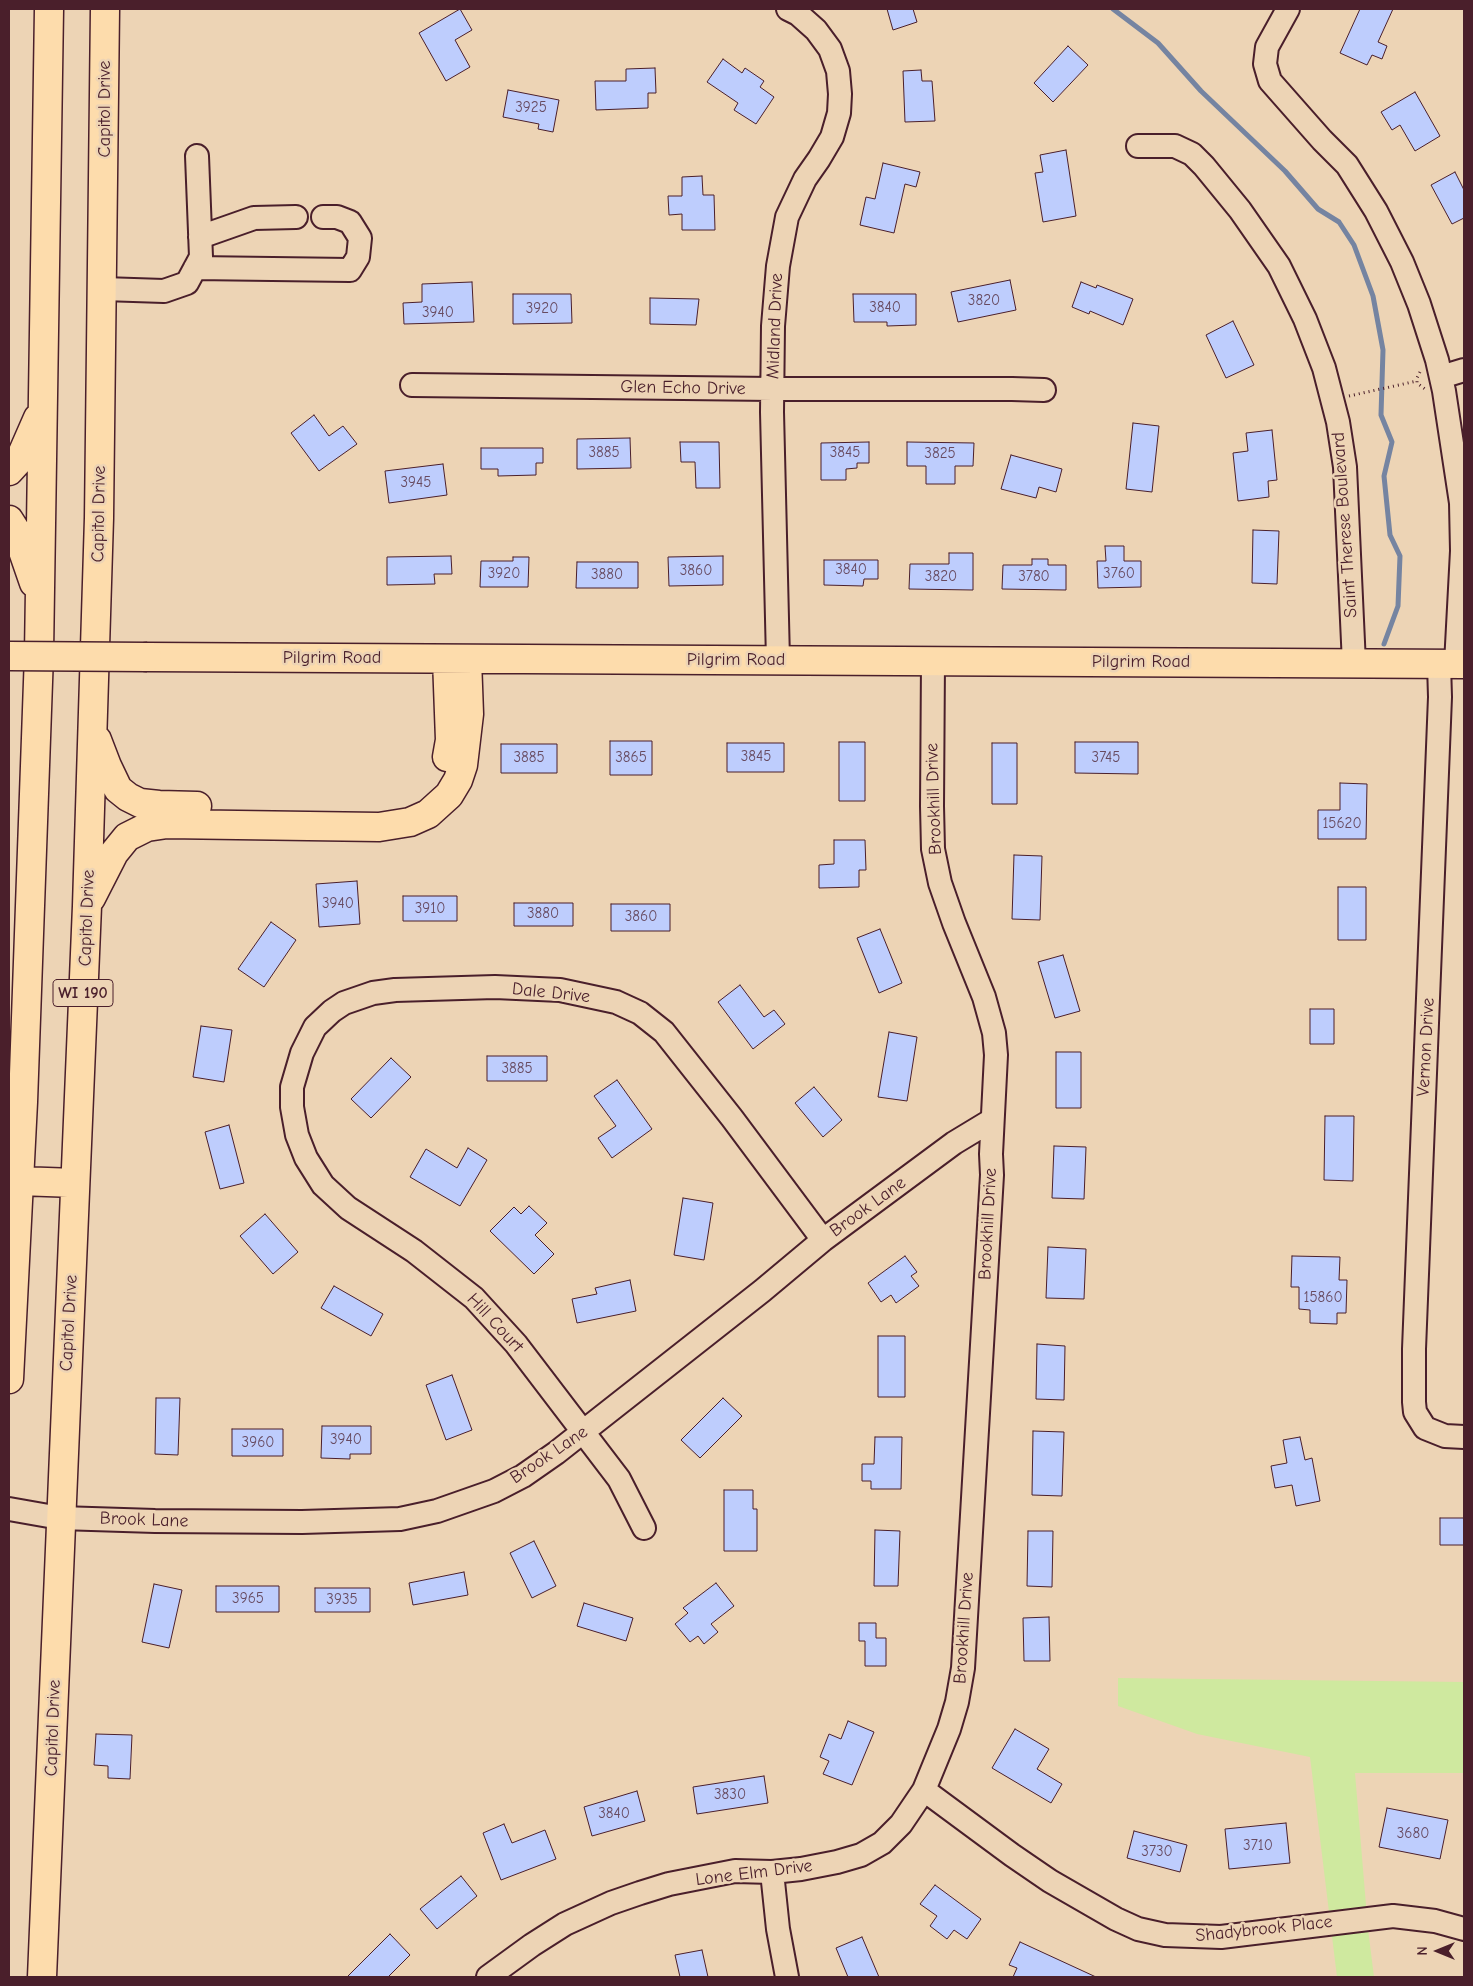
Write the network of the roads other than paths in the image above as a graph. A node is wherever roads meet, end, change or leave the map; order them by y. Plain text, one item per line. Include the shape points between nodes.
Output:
1 (48, 9) edge
2 (105, 9) edge
3 (1288, 9) edge
4 (795, 13) edge
5 (1138, 146) dead end
6 (197, 156) dead end
7 (296, 217) dead end
8 (323, 217) dead end
9 (200, 237) junction
10 (195, 268) junction
11 (102, 289) junction
12 (1464, 370) edge
13 (1441, 377) junction
14 (412, 385) dead end
15 (773, 389) junction
16 (1044, 390) dead end
17 (43, 404) junction
18 (9, 471) edge
19 (9, 520) edge
20 (40, 602) junction
21 (9, 656) edge
22 (457, 659) junction
23 (778, 660) junction
24 (933, 661) junction
25 (1354, 664) junction
26 (1453, 664) edge
27 (93, 729) junction
28 (87, 906) junction
29 (992, 1120) junction
30 (306, 1158) joint
31 (14, 1181) edge
32 (75, 1183) junction
33 (824, 1240) junction
34 (9, 1379) edge
35 (584, 1432) junction
36 (1464, 1437) edge
37 (9, 1510) edge
38 (60, 1518) junction
39 (644, 1528) dead end
40 (924, 1790) junction
41 (772, 1872) junction
42 (1464, 1929) edge
43 (42, 1977) edge
44 (488, 1977) edge
45 (787, 1977) edge

1 - 17 main road
2 - 11 main road, Capitol Drive / WI 190
3 - 13 street, Vernon Drive via 1267,47 1267,74 1274,88 1347,165 1376,211 1419,304
4 - 15 street, Midland Drive via 816,30 830,50 838,70 839,113 832,137 787,216 778,266 773,326
5 - 25 street, Saint Therese Boulevard via 1175,146 1192,154 1204,166 1240,210 1278,266 1305,319 1324,368 1345,467
6 - 9 street
7 - 9 street via 254,218
8 - 10 street via 337,217 350,222 360,238 358,257 350,270
9 - 10 street via 201,257
10 - 11 street via 187,283 164,291
11 - 27 main road, Capitol Drive / WI 190
12 - 13 street
13 - 26 street, Vernon Drive via 1461,503 1461,575
14 - 15 street, Glen Echo Drive
15 - 16 street, Glen Echo Drive
15 - 23 street, Midland Drive
17 - 18 main road via 20,459
17 - 20 main road
19 - 20 main road via 16,531
20 - 31 main road
21 - 22 main road, Pilgrim Road, bridge
22 - 23 main road, Pilgrim Road
22 - 27 main road via 450,740 444,769 423,796 393,810 182,807 140,803 118,789
22 - 28 main road via 469,714 463,765 449,795 428,814 410,822 379,827 167,824 147,827 127,837 114,853
23 - 24 main road, Pilgrim Road
24 - 25 main road, Pilgrim Road
24 - 29 street, Brookhill Drive via 933,849 940,883 984,997 994,1033 996,1081
25 - 26 main road, Pilgrim Road
26 - 36 street, Vernon Drive via 1440,697 1414,1349 1415,1412 1425,1428 1445,1436
27 - 28 main road, Capitol Drive / WI 190
28 - 32 main road, Capitol Drive / WI 190
29 - 33 street, Brook Lane via 954,1143
29 - 40 street, Brookhill Drive via 992,1175 963,1668 949,1729
30 - 33 street, Dale Drive via 296,1134 292,1087 309,1037 332,1011 358,997 395,990 495,987 560,990 616,1002 640,1013 664,1032
30 - 35 street, Hill Court via 323,1185 348,1208 414,1251 474,1298 516,1344
31 - 32 main road
31 - 34 main road
32 - 38 main road, Capitol Drive / WI 190
33 - 35 street, Brook Lane
35 - 38 street, Brook Lane via 523,1476 494,1491 437,1511 400,1519 302,1522
35 - 39 street, Hill Court via 619,1479
37 - 38 street, Brook Lane
38 - 43 main road, Capitol Drive / WI 190
40 - 41 street, Lone Elm Drive via 901,1824 882,1843 861,1855
40 - 42 street, Shadybrook Place via 1050,1881 1116,1919 1165,1935 1221,1937 1393,1916 1435,1921
41 - 44 street, Lone Elm Drive via 735,1871 669,1884 611,1903 565,1924
41 - 45 street

